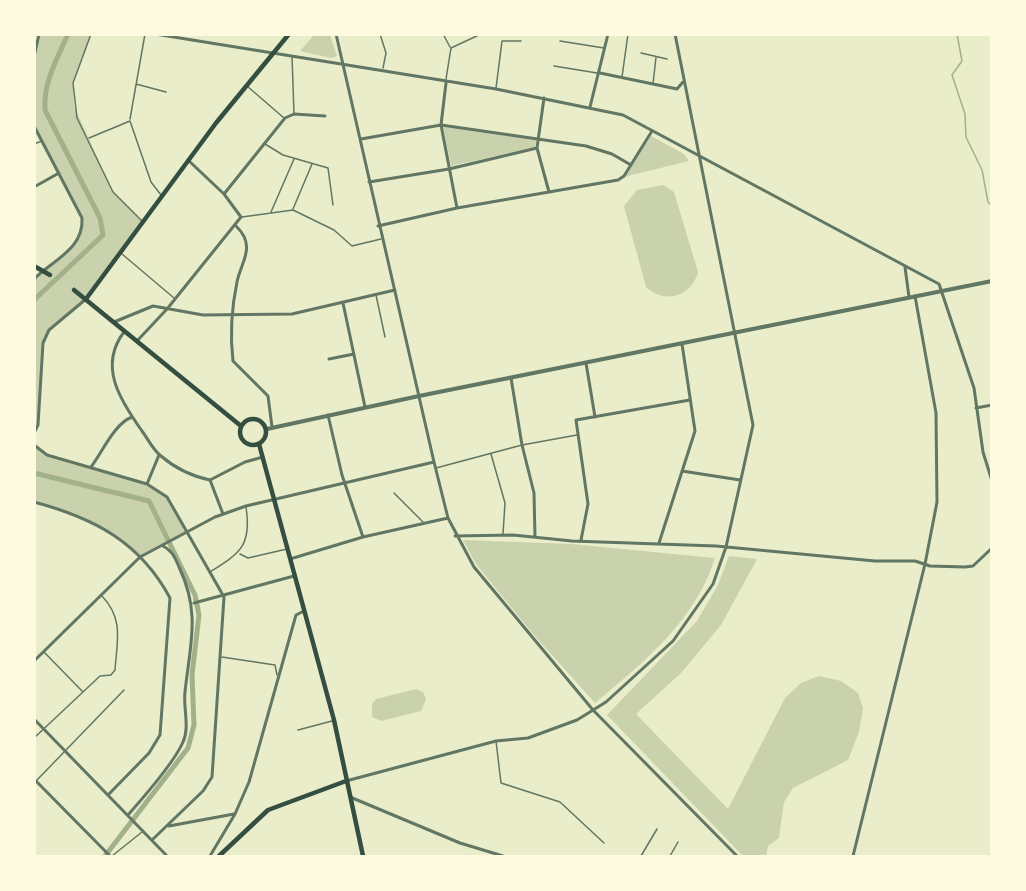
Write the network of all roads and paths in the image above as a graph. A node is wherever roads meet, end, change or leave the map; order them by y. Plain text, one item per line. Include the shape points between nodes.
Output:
1 (39, 34) edge
2 (91, 34) edge
3 (145, 34) edge
4 (155, 34) edge
5 (289, 34) edge
6 (336, 34) edge
7 (380, 34) edge
8 (443, 34) edge
9 (482, 34) edge
10 (608, 34) edge
11 (628, 34) edge
12 (675, 34) edge
13 (521, 40) dead end
14 (560, 41) dead end
15 (451, 48) junction
16 (605, 48) junction
17 (641, 53) dead end
18 (273, 54) junction
19 (292, 55) junction
20 (34, 57) edge
21 (656, 57) junction
22 (667, 59) dead end
23 (344, 65) junction
24 (554, 66) dead end
25 (382, 70) junction
26 (600, 73) junction
27 (622, 77) junction
28 (684, 81) junction
29 (446, 83) junction
30 (135, 84) junction
31 (652, 85) junction
32 (246, 86) junction
33 (496, 89) junction
34 (166, 92) dead end
35 (544, 98) junction
36 (590, 107) junction
37 (294, 114) junction
38 (325, 116) dead end
39 (285, 118) junction
40 (130, 121) junction
41 (441, 125) junction
42 (34, 126) edge
43 (653, 131) junction
44 (88, 138) junction
45 (537, 138) junction
46 (361, 139) junction
47 (42, 140) junction
48 (34, 144) edge
49 (264, 144) junction
50 (537, 148) junction
51 (697, 153) junction
52 (294, 158) junction
53 (188, 160) junction
54 (312, 164) junction
55 (631, 165) junction
56 (449, 169) junction
57 (59, 173) junction
58 (369, 182) junction
59 (34, 187) edge
60 (549, 192) junction
61 (224, 194) junction
62 (163, 197) junction
63 (333, 205) dead end
64 (457, 208) junction
65 (293, 210) junction
66 (270, 213) junction
67 (241, 217) junction
68 (143, 222) junction
69 (236, 226) junction
70 (378, 226) junction
71 (382, 239) junction
72 (121, 253) junction
73 (34, 266) edge
74 (905, 267) junction
75 (42, 271) junction
76 (50, 275) dead end
77 (34, 279) edge
78 (992, 281) edge
79 (74, 290) dead end
80 (943, 290) junction
81 (395, 291) junction
82 (376, 294) junction
83 (915, 296) junction
84 (909, 297) junction
85 (174, 298) junction
86 (86, 299) junction
87 (343, 303) junction
88 (167, 309) junction
89 (234, 316) junction
90 (114, 322) junction
91 (124, 332) junction
92 (735, 332) junction
93 (385, 337) dead end
94 (137, 341) junction
95 (682, 344) junction
96 (354, 354) junction
97 (329, 359) dead end
98 (586, 363) junction
99 (511, 378) junction
100 (418, 396) junction
101 (690, 399) junction
102 (992, 405) edge
103 (365, 407) junction
104 (976, 408) junction
105 (328, 414) junction
106 (132, 417) junction
107 (595, 417) junction
108 (241, 426) junction
109 (269, 428) junction
110 (34, 433) edge
111 (578, 434) junction
112 (259, 444) junction
113 (34, 445) edge
114 (522, 445) junction
115 (491, 453) junction
116 (159, 455) junction
117 (263, 457) junction
118 (434, 462) junction
119 (91, 467) junction
120 (435, 468) junction
121 (681, 471) junction
122 (210, 480) junction
123 (740, 480) junction
124 (992, 481) edge
125 (147, 484) junction
126 (347, 484) junction
127 (394, 493) dead end
128 (275, 499) junction
129 (34, 502) edge
130 (246, 506) junction
131 (223, 514) junction
132 (448, 518) junction
133 (424, 523) junction
134 (186, 533) junction
135 (503, 535) junction
136 (455, 536) junction
137 (363, 537) junction
138 (536, 537) junction
139 (581, 540) junction
140 (659, 543) junction
141 (164, 545) junction
142 (726, 547) junction
143 (992, 548) edge
144 (288, 549) junction
145 (239, 553) junction
146 (141, 557) junction
147 (290, 559) junction
148 (925, 564) junction
149 (210, 573) junction
150 (295, 576) junction
151 (100, 595) junction
152 (224, 597) junction
153 (194, 603) dead end
154 (304, 611) junction
155 (43, 652) junction
156 (222, 657) junction
157 (34, 660) edge
158 (278, 680) junction
159 (124, 690) dead end
160 (83, 692) junction
161 (593, 710) junction
162 (34, 719) edge
163 (334, 720) junction
164 (44, 729) junction
165 (298, 730) dead end
166 (34, 738) edge
167 (496, 741) junction
168 (65, 751) junction
169 (35, 780) edge
170 (346, 781) junction
171 (108, 795) junction
172 (351, 797) junction
173 (235, 814) junction
174 (129, 816) junction
175 (168, 826) junction
176 (657, 829) dead end
177 (142, 830) junction
178 (152, 840) junction
179 (678, 842) dead end
180 (604, 843) dead end
181 (111, 856) edge
182 (167, 856) edge
183 (210, 856) edge
184 (219, 856) edge
185 (363, 856) edge
186 (503, 856) edge
187 (638, 856) edge
188 (670, 856) edge
189 (737, 856) edge
190 (854, 856) edge

1 - 20 street
2 - 44 lane via 73,83 78,118
3 - 30 lane
4 - 18 street
5 - 18 main road
6 - 23 street
7 - 25 lane via 386,53
8 - 15 lane
9 - 15 lane
10 - 16 street
11 - 27 lane
12 - 28 street
13 - 33 lane via 502,41
14 - 16 lane
15 - 29 lane
16 - 26 street
17 - 21 lane
18 - 19 street
18 - 32 main road
19 - 23 street
19 - 37 lane
21 - 22 lane
21 - 31 lane
23 - 25 street
23 - 46 street
24 - 26 lane
25 - 29 street
26 - 27 street
26 - 36 street
27 - 31 street
28 - 31 street via 677,89
28 - 51 street
29 - 33 street
29 - 41 street
30 - 34 lane
30 - 40 lane
32 - 39 lane
32 - 53 main road
33 - 35 street
35 - 36 street
35 - 45 street
36 - 43 street via 623,116
37 - 38 street
37 - 39 street
39 - 49 street
40 - 44 lane
40 - 62 lane via 151,182
41 - 45 street
41 - 46 street
41 - 56 street
42 - 47 street
43 - 51 street
43 - 55 street
44 - 68 lane via 113,192
45 - 50 street
45 - 55 street via 586,146
46 - 58 street
47 - 48 lane
47 - 57 street
49 - 52 lane
49 - 61 street
50 - 56 street
50 - 60 street
51 - 74 street
51 - 92 street
52 - 54 lane
52 - 66 lane
53 - 61 street
53 - 62 main road
54 - 63 lane via 328,168
54 - 65 lane
55 - 60 street via 618,180
56 - 58 street
56 - 64 street
57 - 59 street
57 - 75 street via 82,218 82,227 73,246
58 - 70 street
60 - 64 street
61 - 67 street
62 - 68 main road
64 - 70 street
65 - 66 lane
65 - 71 lane via 334,230 352,246
66 - 67 lane
67 - 69 street
68 - 72 main road
69 - 85 street
69 - 89 street via 242,231 246,260 237,280
70 - 71 street
71 - 81 street
72 - 85 lane
72 - 86 main road
73 - 75 main road
74 - 80 street via 939,284
74 - 84 street
75 - 76 main road
75 - 77 street
78 - 80 street
79 - 86 main road
80 - 83 street
80 - 104 street via 974,388
81 - 82 street
81 - 100 street
82 - 87 street
82 - 93 lane
83 - 84 street
83 - 148 street via 931,373 937,428 937,502
84 - 92 street
85 - 88 street
86 - 90 main road
86 - 110 street via 49,330 43,343 38,425
87 - 89 street via 292,314
87 - 96 street
88 - 89 street
88 - 90 street via 153,306
88 - 94 street
89 - 109 street via 233,360 268,396
90 - 91 main road
91 - 94 main road
91 - 106 street via 111,360 112,376
92 - 95 street
92 - 123 street via 753,424
94 - 108 main road
95 - 98 street
95 - 101 street
96 - 97 street
96 - 103 street
98 - 99 street
98 - 107 street
99 - 100 street
99 - 114 street
100 - 103 street
100 - 118 street
101 - 107 street
101 - 121 street via 695,430
102 - 104 street
103 - 105 street
104 - 124 street
105 - 109 street
105 - 126 street
106 - 116 street
106 - 119 street via 119,423
107 - 111 street via 576,420
108 - 109 main road via 255,419
108 - 112 main road via 242,440 250,445
109 - 112 main road
111 - 114 lane
111 - 139 street via 588,504
112 - 117 main road
113 - 119 street via 47,455
114 - 115 lane
114 - 138 street via 534,493
115 - 120 lane
115 - 135 lane via 505,503
116 - 122 street via 188,474
116 - 125 street
117 - 122 street
117 - 128 main road
118 - 120 street
118 - 126 street
119 - 125 street
120 - 132 street
121 - 123 street
121 - 140 street
122 - 131 street
123 - 142 street
125 - 134 street via 167,497
126 - 128 street
126 - 137 street
127 - 133 lane
128 - 130 street
128 - 144 main road
129 - 146 street via 82,516
130 - 131 street
130 - 145 lane via 247,529
131 - 134 street
132 - 133 street
132 - 136 street
133 - 137 street
134 - 141 street
134 - 149 street
135 - 136 street
135 - 138 street
136 - 161 street via 474,567
137 - 147 street
138 - 139 street
139 - 140 street
140 - 142 street
141 - 146 street
141 - 174 street via 171,550 192,603 186,729 179,750
142 - 148 street
142 - 161 street via 713,584 683,630 652,662
143 - 148 street via 973,566
144 - 145 lane via 248,558
144 - 147 main road
145 - 149 lane
146 - 151 street
146 - 171 street via 170,598 160,735 149,753
147 - 150 main road
148 - 190 street
149 - 152 street
150 - 152 street
150 - 154 main road
151 - 155 street
151 - 160 lane via 114,608 117,618 115,670 111,675 100,676
152 - 153 street
152 - 156 street
154 - 158 street via 296,615
154 - 163 main road
155 - 157 street
155 - 160 lane
156 - 158 lane via 275,664
156 - 175 street via 212,777
158 - 173 street via 249,782
159 - 168 lane
160 - 164 lane
161 - 167 street via 528,738
161 - 189 street
162 - 164 street
163 - 165 lane
163 - 170 main road
164 - 166 lane
164 - 168 street
167 - 170 street
167 - 180 lane via 501,783 560,802
168 - 169 lane
168 - 171 street
169 - 181 street
170 - 172 main road
170 - 184 main road via 268,810
171 - 174 street
172 - 185 main road
172 - 186 street via 460,843
173 - 175 street
173 - 183 street
174 - 177 street
175 - 178 street
176 - 187 lane
177 - 178 street
177 - 181 lane
178 - 182 street
179 - 188 lane

